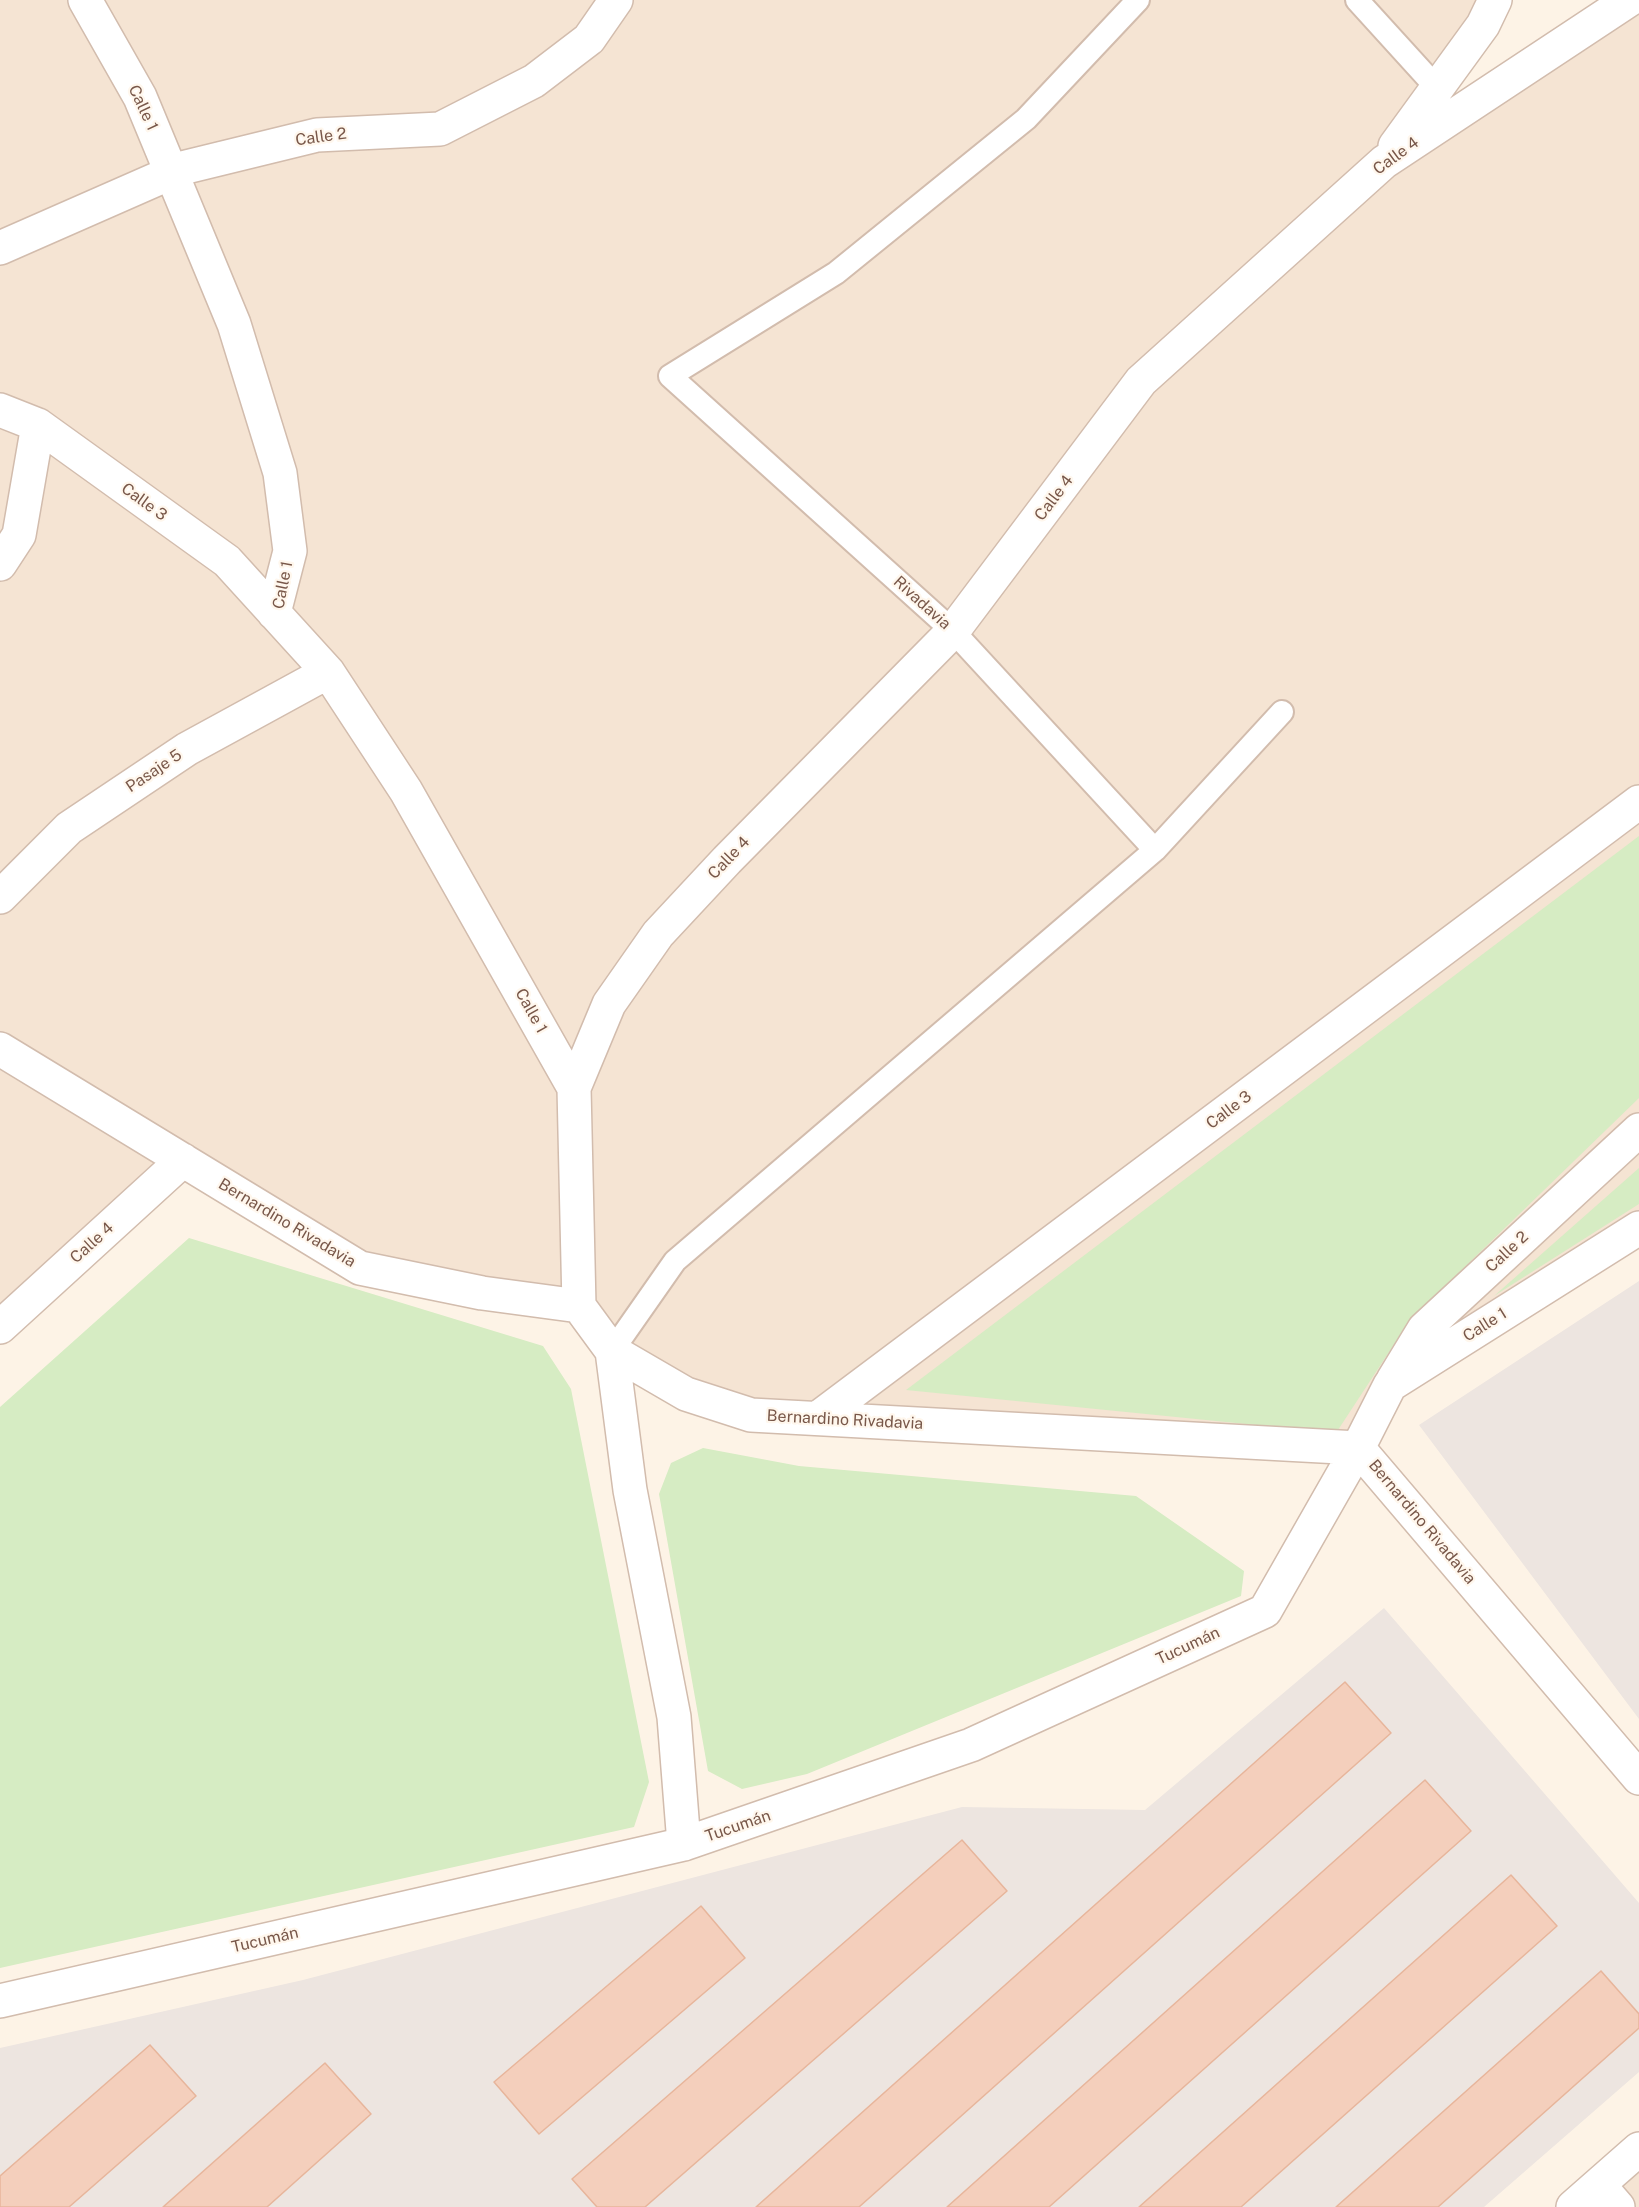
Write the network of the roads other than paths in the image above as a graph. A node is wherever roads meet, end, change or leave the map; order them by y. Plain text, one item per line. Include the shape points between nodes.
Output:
1 (85, 0) edge
2 (616, 0) edge
3 (1138, 0) edge
4 (1357, 0) edge
5 (1495, 0) edge
6 (1629, 0) edge
7 (1437, 88) junction
8 (1384, 162) junction
9 (171, 172) junction
10 (0, 248) edge
11 (0, 410) edge
12 (38, 425) junction
13 (0, 564) edge
14 (274, 613) junction
15 (953, 631) junction
16 (328, 672) junction
17 (1282, 712) dead end
18 (1639, 802) edge
19 (1155, 850) junction
20 (0, 897) edge
21 (0, 1049) edge
22 (574, 1088) junction
23 (1639, 1130) edge
24 (183, 1160) junction
25 (1639, 1228) edge
26 (579, 1306) junction
27 (0, 1327) edge
28 (612, 1351) junction
29 (1390, 1385) junction
30 (818, 1418) junction
31 (1359, 1448) junction
32 (1639, 1778) edge
33 (684, 1844) junction
34 (0, 2001) edge
35 (1639, 2149) edge
36 (1609, 2196) edge
37 (1573, 2207) edge

1 - 9 street, Calle 1 via 140,97
2 - 9 street, Calle 2 via 589,39 534,81 440,129 317,135
3 - 15 lane, Rivadavia via 1026,119 836,273 670,376
4 - 7 lane
5 - 7 street via 1484,25
6 - 8 street, Calle 4
7 - 8 street
8 - 15 street, Calle 4 via 1142,381
9 - 10 street, Calle 2
9 - 14 street, Calle 1 via 234,324 280,473 290,551
11 - 12 street, Calle 3
12 - 13 street via 19,535
12 - 14 street, Calle 3 via 227,561
14 - 16 street, Calle 1
15 - 19 lane, Rivadavia
15 - 22 street, Calle 4 via 658,934 609,1004
16 - 20 street, Pasaje 5 via 187,749 69,828
16 - 22 street, Calle 1 via 406,791
17 - 19 lane
18 - 30 street, Calle 3
19 - 28 lane via 675,1261
21 - 24 street, Bernardino Rivadavia
22 - 26 street
23 - 29 street, Calle 2 via 1424,1329
24 - 26 street, Bernardino Rivadavia via 360,1268 482,1293
24 - 27 street, Calle 4
25 - 29 street, Calle 1
26 - 28 street, Bernardino Rivadavia
28 - 30 street, Bernardino Rivadavia via 686,1394 751,1415
28 - 33 street via 630,1490 674,1717
29 - 31 street
30 - 31 street, Bernardino Rivadavia
31 - 32 street, Bernardino Rivadavia
31 - 33 street, Tucumán via 1265,1611 971,1745
33 - 34 street, Tucumán
35 - 36 street
36 - 37 street

